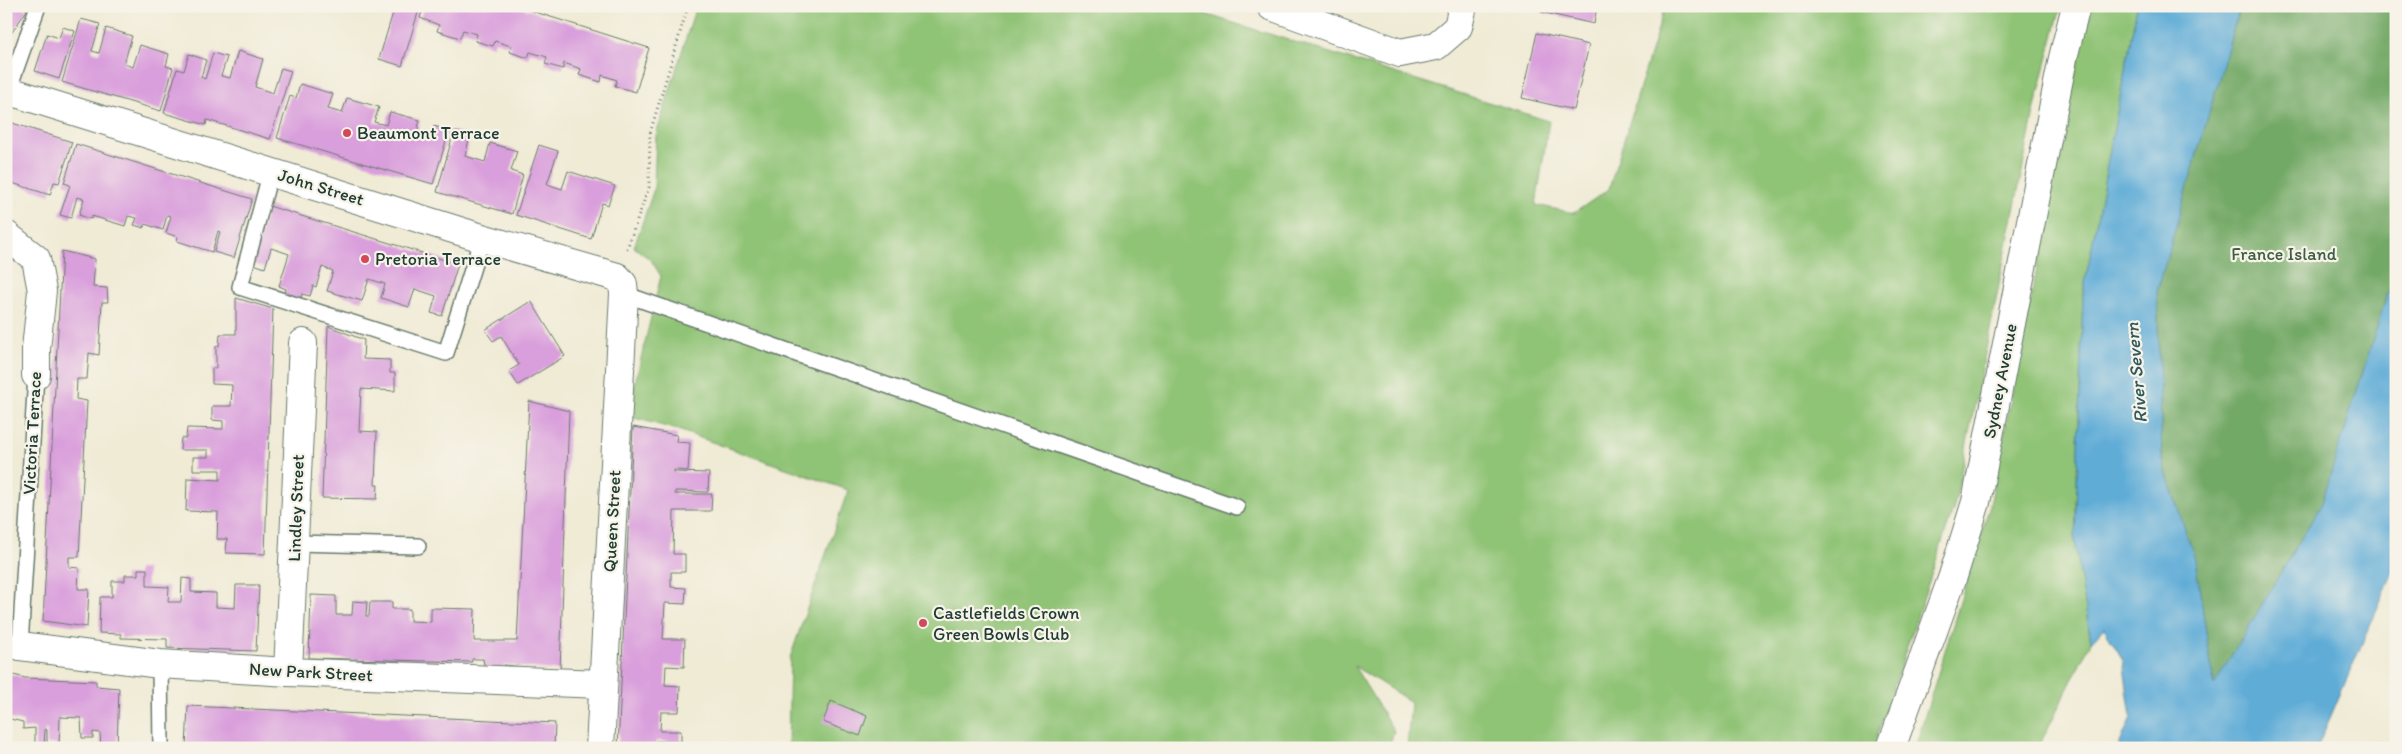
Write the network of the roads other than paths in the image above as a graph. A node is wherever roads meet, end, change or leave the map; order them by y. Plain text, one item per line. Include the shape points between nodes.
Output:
1 (38, 6) edge
2 (1271, 6) edge
3 (2076, 6) edge
4 (1461, 17) edge
5 (7, 90) edge
6 (271, 171) junction
7 (6, 235) edge
8 (482, 238) junction
9 (621, 285) junction
10 (302, 344) dead end
11 (36, 375) joint
12 (1237, 507) dead end
13 (295, 543) junction
14 (418, 546) dead end
15 (20, 646) joint
16 (160, 664) junction
17 (288, 672) junction
18 (603, 684) junction
19 (161, 748) edge
20 (600, 748) edge
21 (1891, 748) edge

1 - 5 lane
2 - 4 street via 1400,53 1436,46
3 - 21 street, Sydney Avenue via 1976,502
5 - 6 street, John Street
6 - 8 street, John Street
6 - 8 lane via 240,287 446,353
7 - 11 street, Victoria Terrace via 36,259 42,291
8 - 9 street, John Street
9 - 12 lane
9 - 18 street, Queen Street
10 - 13 street, Lindley Street
11 - 15 lane, Victoria Terrace
13 - 14 lane
13 - 17 street, Lindley Street
15 - 16 street, New Park Street
16 - 17 street, New Park Street
16 - 19 lane
17 - 18 street, New Park Street
18 - 20 street, Queen Street

